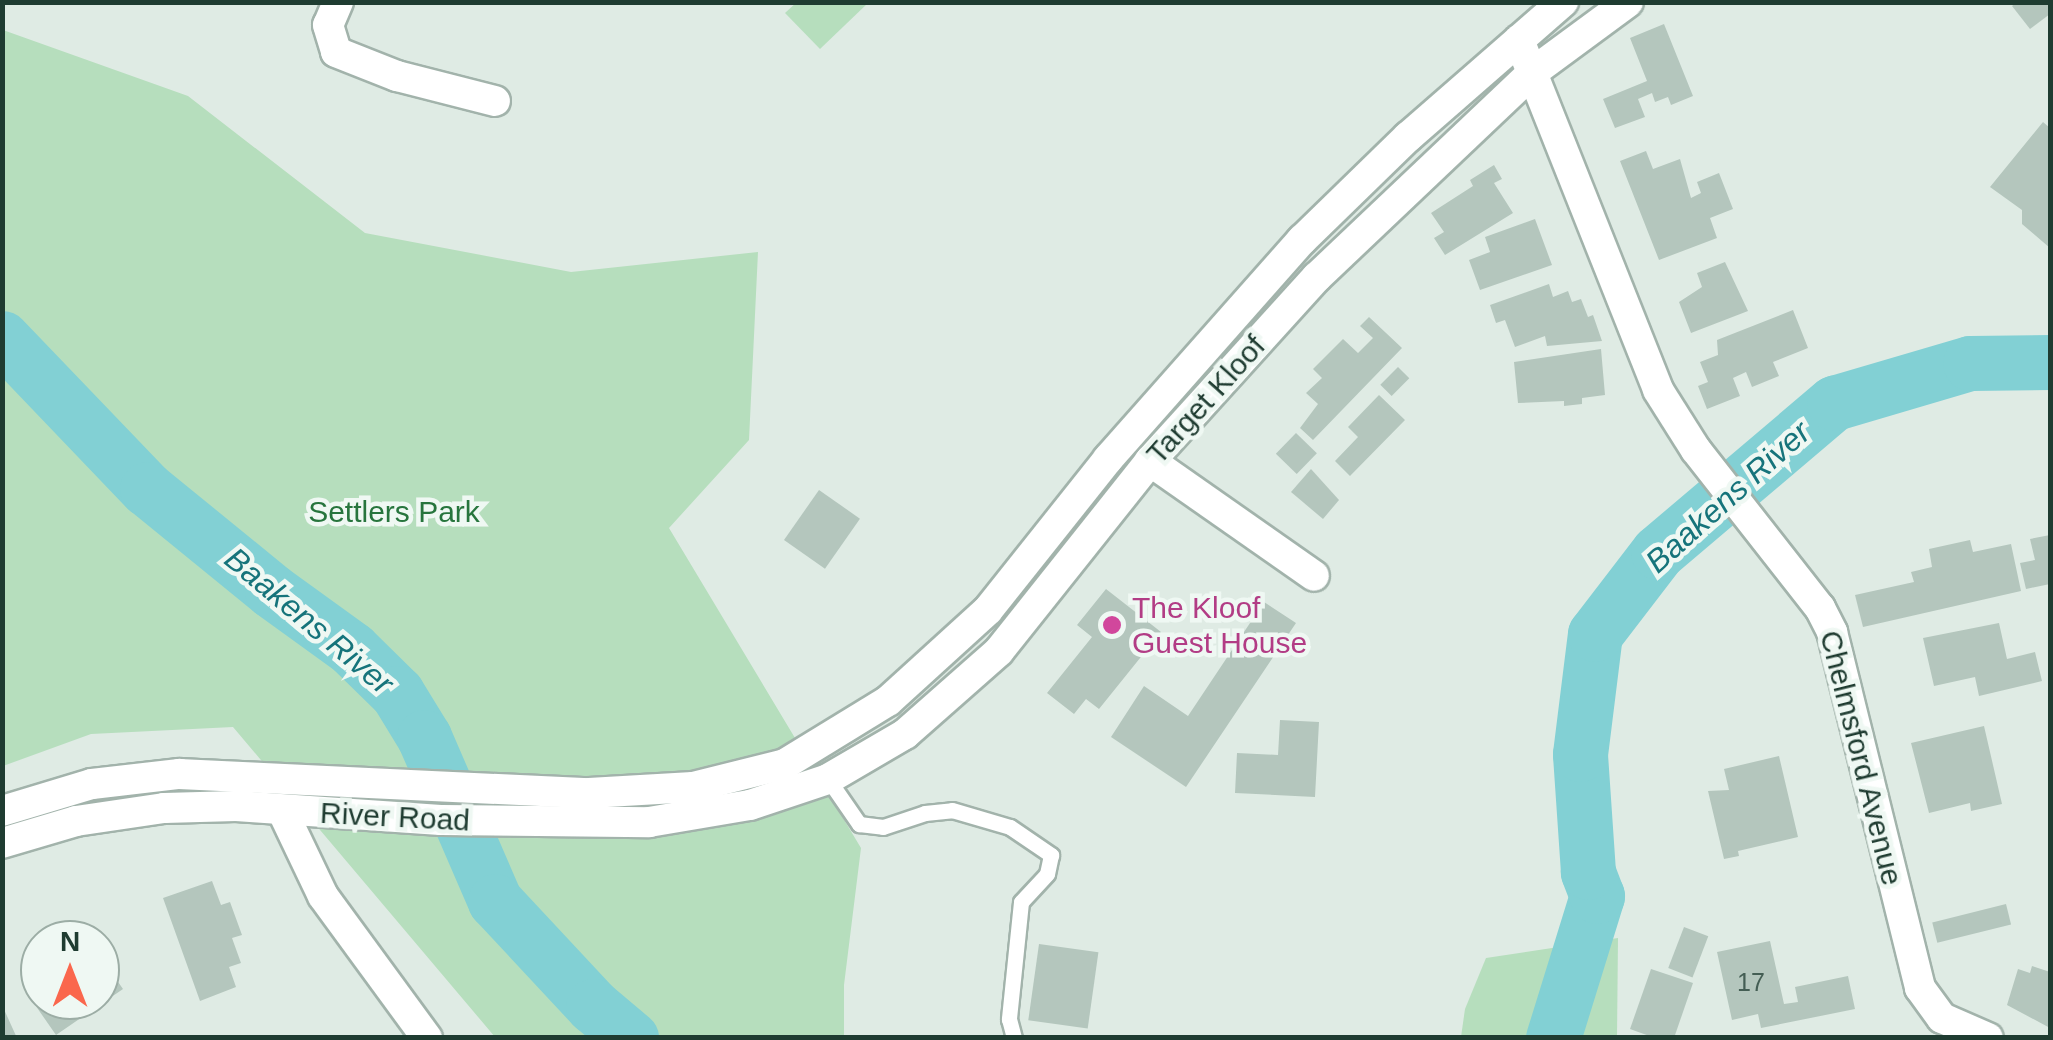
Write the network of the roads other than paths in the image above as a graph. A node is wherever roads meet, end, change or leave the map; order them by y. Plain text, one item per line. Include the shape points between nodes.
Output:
1 (338, 2) edge
2 (1628, 2) edge
3 (1556, 4) edge
4 (1519, 40) junction
5 (1533, 72) junction
6 (495, 101) dead end
7 (1150, 461) junction
8 (1314, 576) dead end
9 (788, 779) junction
10 (828, 779) junction
11 (2, 811) edge
12 (288, 811) junction
13 (2, 843) edge
14 (427, 1038) edge
15 (1014, 1038) edge
16 (1988, 1038) edge

1 - 6 main road via 328,25 336,52
2 - 5 main road, Target Kloof
3 - 4 main road, Target Kloof
4 - 5 main road, Chelmsford Avenue
4 - 9 main road, Target Kloof via 1302,240 1108,459 988,610
5 - 7 main road, Target Kloof via 1318,277
5 - 16 main road, Chelmsford Avenue via 1658,390 1832,632 1920,988 1942,1018
7 - 8 main road
7 - 10 main road, Target Kloof via 999,652 905,734
9 - 10 main road, Target Kloof
9 - 11 main road, River Road via 589,792 200,773 92,784
9 - 12 main road, River Road via 649,822
10 - 15 lane via 859,824 883,827 952,810 1010,827 1051,855 1047,874 1021,902 1009,1019
12 - 13 main road, River Road via 236,806 112,814
12 - 14 main road via 324,896

